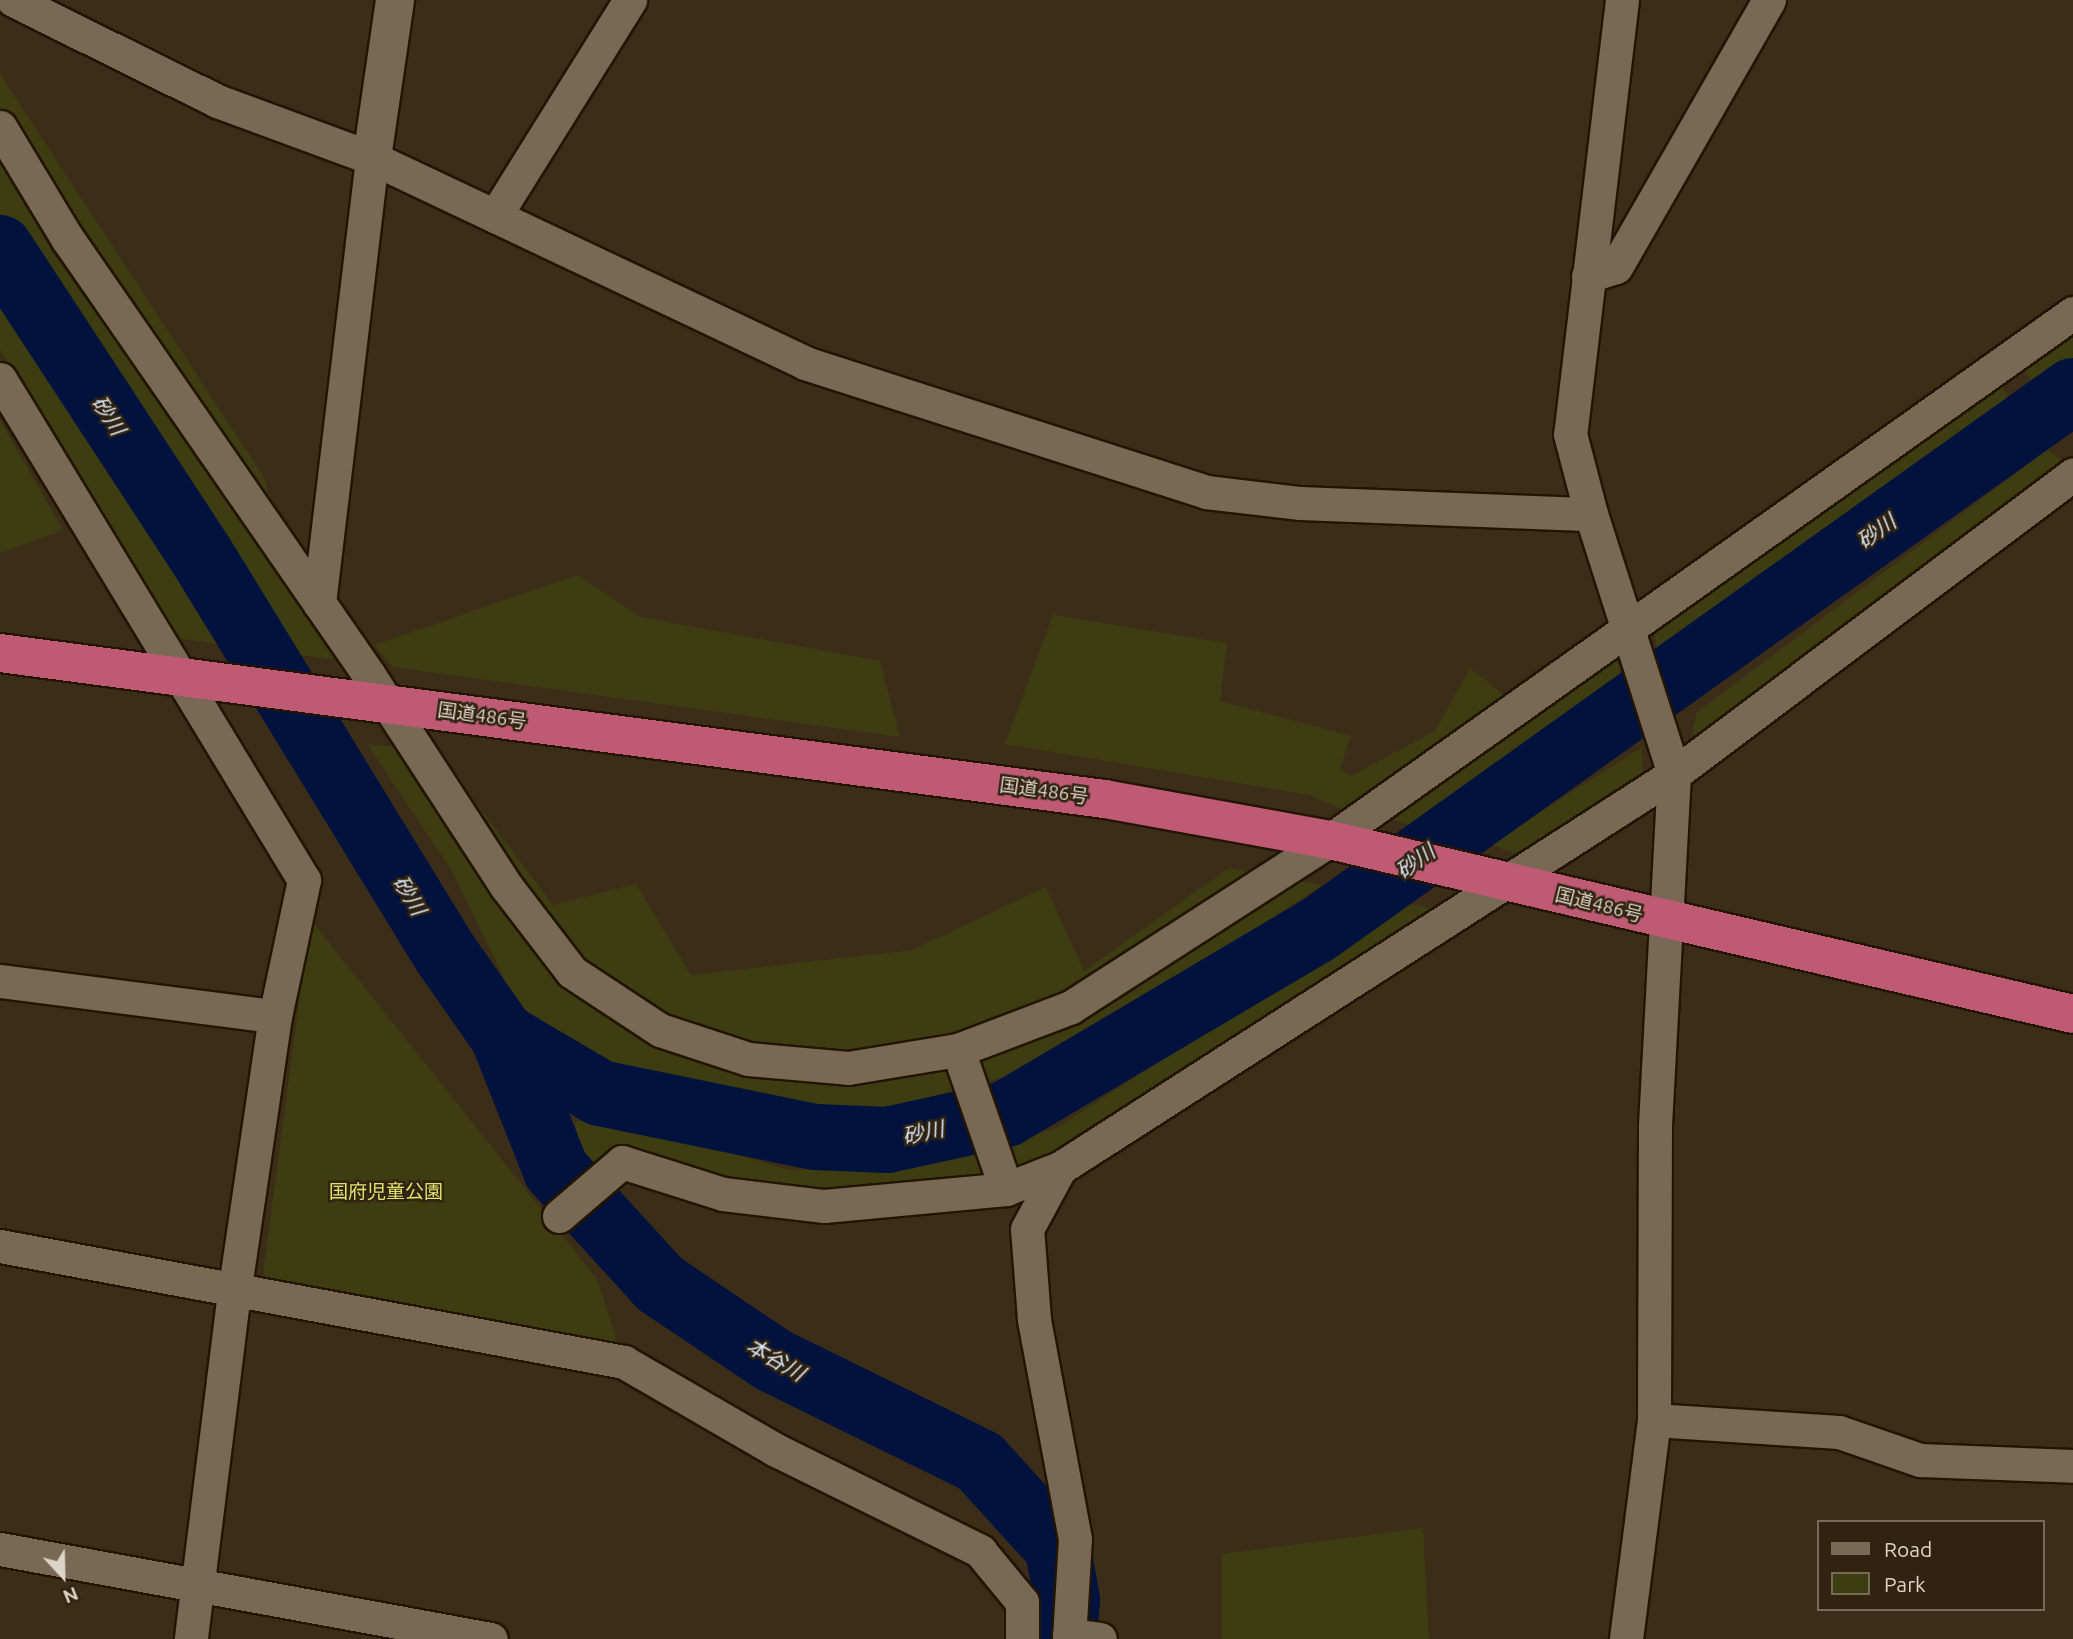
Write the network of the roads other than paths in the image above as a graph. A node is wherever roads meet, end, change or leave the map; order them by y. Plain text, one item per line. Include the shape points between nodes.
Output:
1 (13, 0) edge
2 (395, 0) edge
3 (630, 0) edge
4 (1622, 0) edge
5 (1769, 0) edge
6 (0, 127) edge
7 (372, 158) junction
8 (495, 216) junction
9 (1588, 276) junction
10 (2073, 313) edge
11 (0, 379) edge
12 (2073, 474) edge
13 (1591, 514) junction
14 (319, 603) junction
15 (1628, 625) junction
16 (0, 653) edge
17 (193, 678) junction
18 (388, 703) junction
19 (1674, 774) junction
20 (1330, 840) junction
21 (1507, 883) junction
22 (1666, 921) junction
23 (0, 981) edge
24 (2073, 1014) edge
25 (275, 1016) junction
26 (958, 1049) junction
27 (1060, 1168) junction
28 (1006, 1189) junction
29 (559, 1216) dead end
30 (0, 1246) edge
31 (234, 1292) junction
32 (1654, 1420) junction
33 (2073, 1466) edge
34 (0, 1549) edge
35 (198, 1583) junction
36 (1079, 1638) edge
37 (191, 1639) edge
38 (491, 1639) edge
39 (1022, 1639) edge
40 (1626, 1639) edge

1 - 7 street via 217,101
2 - 7 street
3 - 8 street
4 - 9 street
5 - 9 street via 1616,267
6 - 14 street via 67,238
7 - 8 street
7 - 14 street
8 - 13 street via 805,363 1206,492 1300,503
9 - 13 street via 1570,434
10 - 15 street
11 - 17 street
12 - 19 street
13 - 15 street
14 - 18 street
15 - 19 street
15 - 20 street
16 - 17 highway, 国道486号
17 - 18 highway, 国道486号
17 - 25 street via 304,880
18 - 20 highway, 国道486号 via 1105,799
18 - 26 street via 506,886 572,972 660,1030 748,1059 848,1069
19 - 21 street
19 - 22 street
20 - 21 highway, 国道486号
20 - 26 street via 1071,1007
21 - 22 highway, 国道486号
21 - 27 street
22 - 24 highway, 国道486号
22 - 32 street via 1655,1126
23 - 25 street
25 - 31 street
26 - 28 street
27 - 28 street
27 - 36 street via 1027,1229 1034,1319 1075,1539
28 - 29 street via 824,1206 723,1194 622,1162
30 - 31 street
31 - 35 street
31 - 39 street via 624,1362 776,1450 980,1551 1022,1602
32 - 33 street via 1839,1432 1920,1460
32 - 40 street
34 - 35 street
35 - 37 street
35 - 38 street

